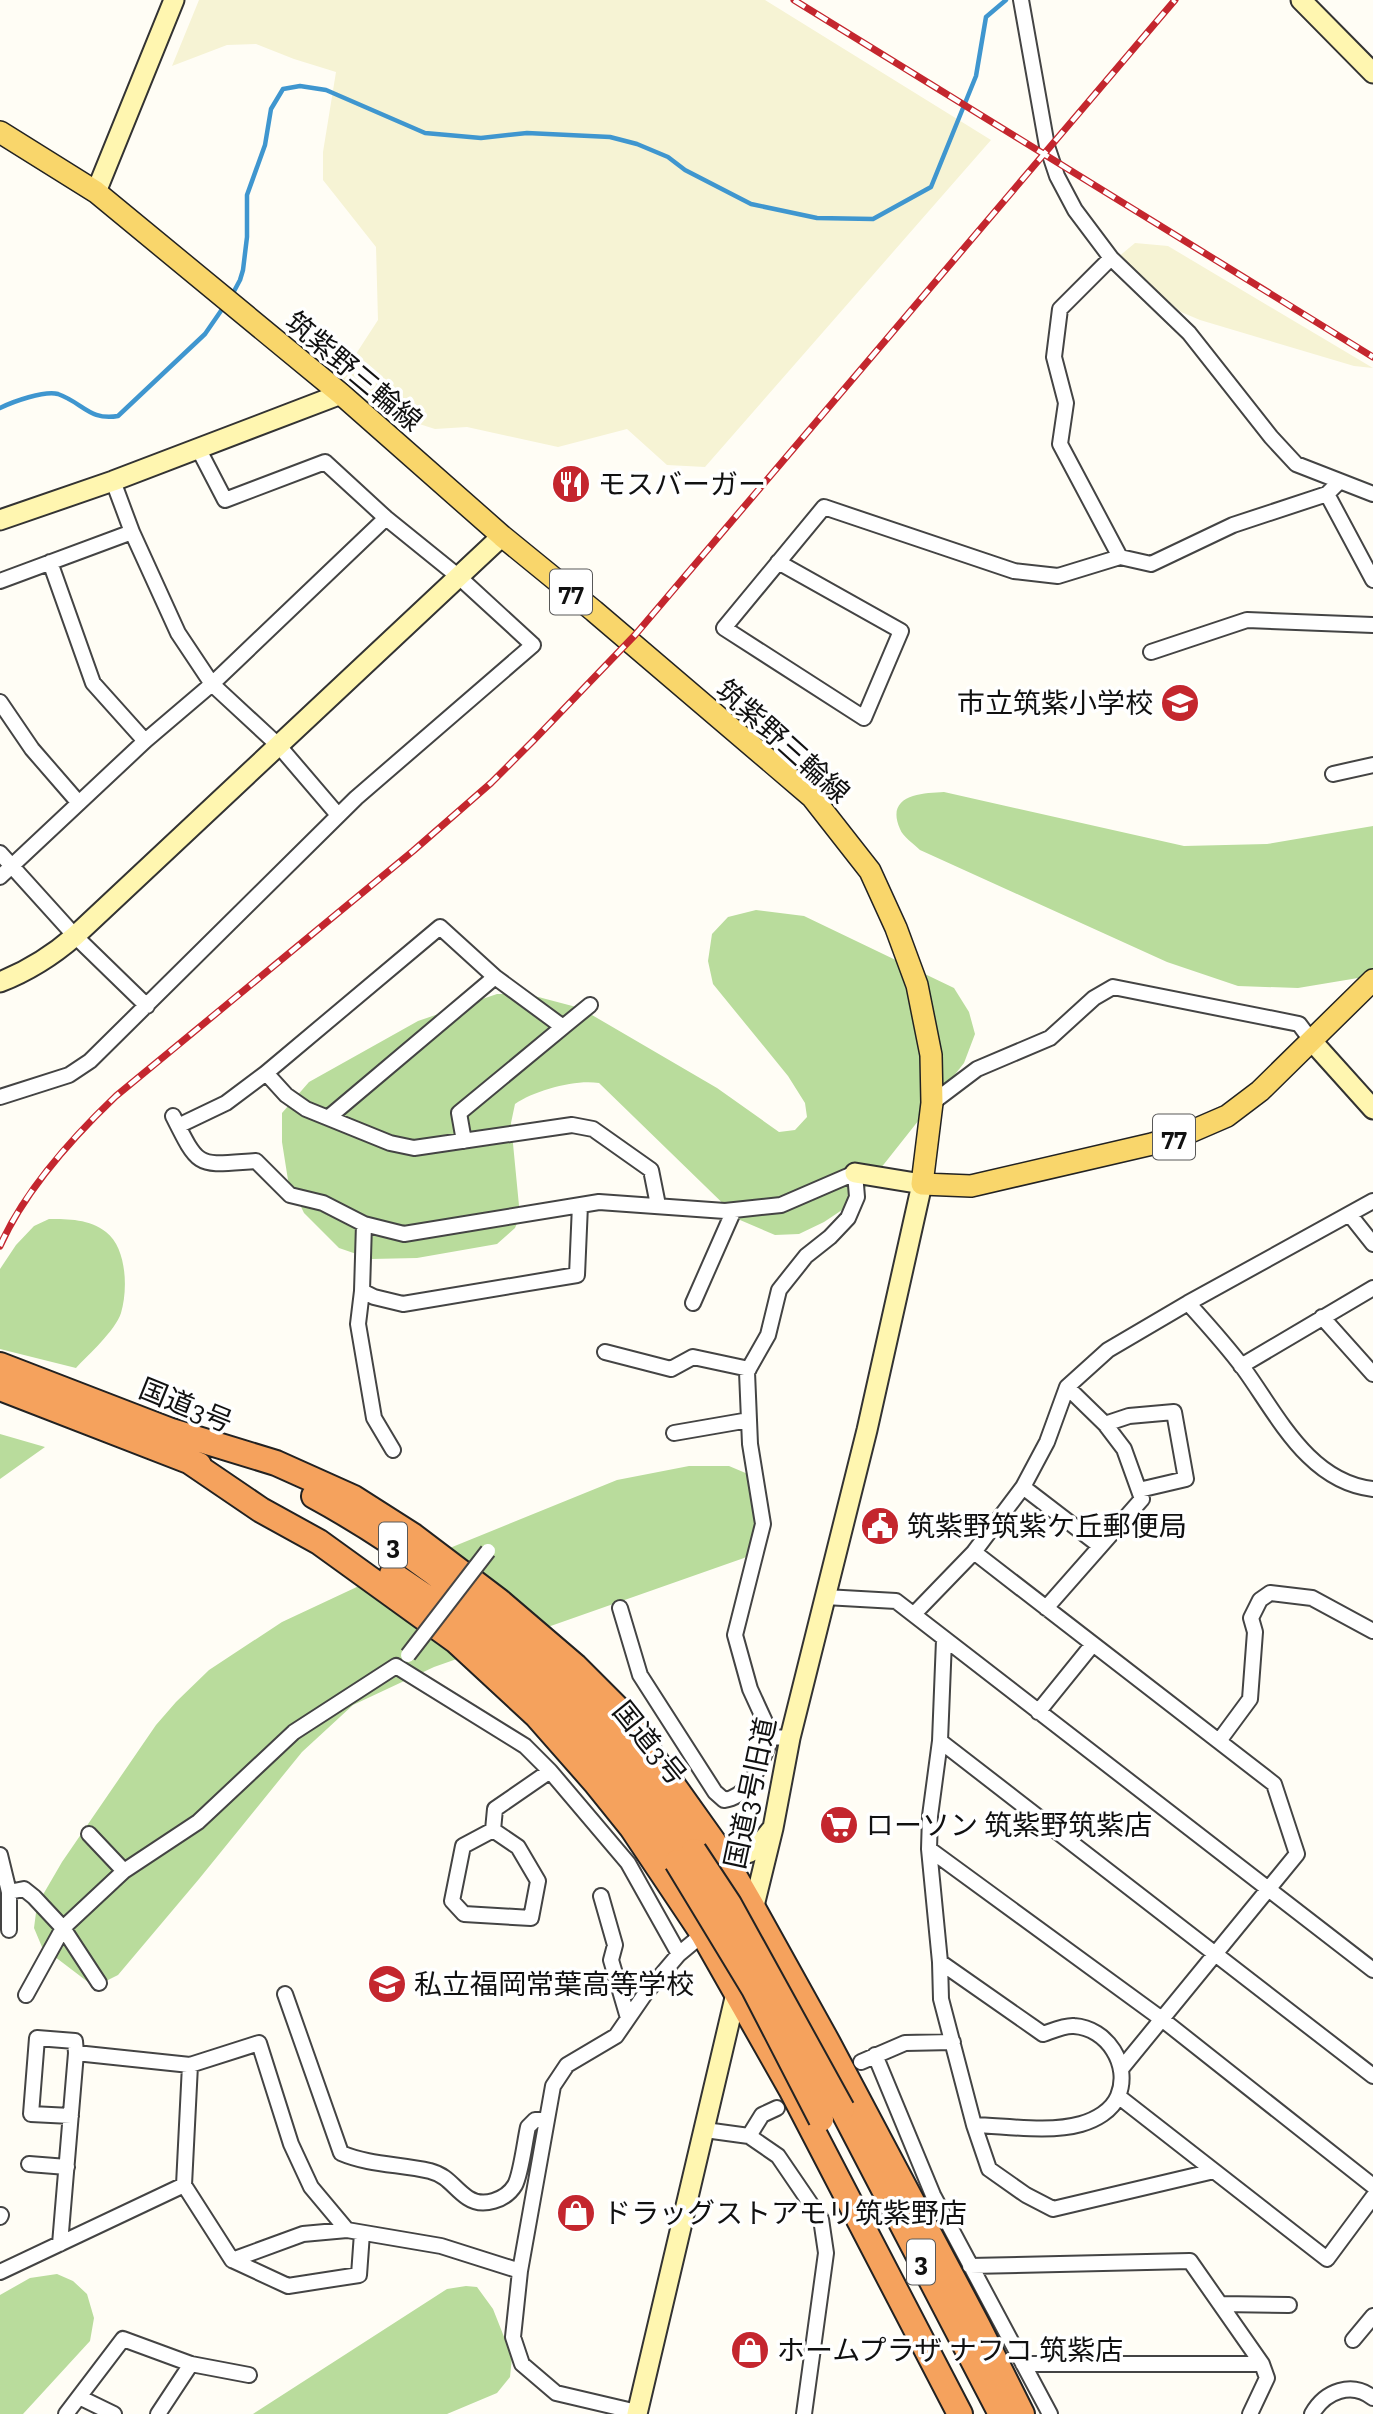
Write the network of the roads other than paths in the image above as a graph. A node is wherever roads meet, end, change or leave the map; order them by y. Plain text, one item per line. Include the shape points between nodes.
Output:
1 (174, 0) edge
2 (1301, 0) edge
3 (1021, 2) edge
4 (1373, 74) edge
5 (0, 132) edge
6 (96, 192) junction
7 (1111, 258) junction
8 (341, 394) junction
9 (198, 448) junction
10 (113, 481) junction
11 (1339, 482) junction
12 (1373, 494) edge
13 (1327, 495) junction
14 (386, 518) junction
15 (0, 520) edge
16 (132, 532) junction
17 (502, 536) junction
18 (1119, 556) junction
19 (50, 562) junction
20 (778, 562) junction
21 (459, 577) junction
22 (1373, 580) edge
23 (0, 581) edge
24 (1373, 625) edge
25 (1151, 652) dead end
26 (212, 684) junction
27 (0, 702) edge
28 (145, 741) junction
29 (279, 746) junction
30 (1373, 765) edge
31 (1333, 774) dead end
32 (78, 802) junction
33 (338, 815) junction
34 (0, 853) edge
35 (13, 866) junction
36 (0, 877) edge
37 (75, 936) junction
38 (495, 977) junction
39 (1373, 979) edge
40 (0, 982) edge
41 (590, 1005) dead end
42 (147, 1006) junction
43 (563, 1027) junction
44 (1311, 1040) junction
45 (266, 1073) junction
46 (0, 1097) edge
47 (932, 1103) junction
48 (1373, 1108) edge
49 (329, 1117) junction
50 (464, 1141) junction
51 (855, 1173) junction
52 (922, 1184) junction
53 (1373, 1201) edge
54 (580, 1205) junction
55 (658, 1205) junction
56 (734, 1210) junction
57 (1350, 1215) junction
58 (364, 1224) junction
59 (1373, 1244) edge
60 (1373, 1288) edge
61 (362, 1291) junction
62 (693, 1303) dead end
63 (1188, 1303) junction
64 (1322, 1317) junction
65 (605, 1352) dead end
66 (0, 1365) edge
67 (1241, 1366) junction
68 (749, 1369) junction
69 (1373, 1374) edge
70 (1067, 1387) junction
71 (0, 1388) edge
72 (749, 1420) junction
73 (1105, 1424) junction
74 (165, 1429) junction
75 (674, 1433) dead end
76 (393, 1450) dead end
77 (186, 1459) junction
78 (1023, 1487) junction
79 (1373, 1489) edge
80 (1139, 1490) junction
81 (1100, 1546) junction
82 (488, 1551) dead end
83 (974, 1552) junction
84 (825, 1597) junction
85 (621, 1608) dead end
86 (1046, 1608) junction
87 (914, 1614) junction
88 (1373, 1631) edge
89 (944, 1640) junction
90 (1093, 1644) junction
91 (396, 1666) junction
92 (1038, 1712) junction
93 (781, 1737) junction
94 (940, 1741) junction
95 (1219, 1741) junction
96 (550, 1770) junction
97 (773, 1828) junction
98 (493, 1830) junction
99 (89, 1834) dead end
100 (929, 1849) junction
101 (720, 1851) junction
102 (0, 1855) edge
103 (686, 1857) junction
104 (124, 1871) junction
105 (1269, 1889) junction
106 (9, 1892) junction
107 (601, 1896) dead end
108 (753, 1908) junction
109 (63, 1928) junction
110 (9, 1930) dead end
111 (703, 1934) junction
112 (679, 1954) junction
113 (1216, 1956) junction
114 (940, 1962) junction
115 (1373, 1970) edge
116 (99, 1983) dead end
117 (285, 1994) dead end
118 (26, 1995) dead end
119 (736, 1995) junction
120 (628, 2018) junction
121 (1163, 2020) junction
122 (953, 2042) junction
123 (76, 2053) junction
124 (875, 2055) junction
125 (861, 2062) dead end
126 (190, 2065) junction
127 (1121, 2069) junction
128 (1373, 2076) edge
129 (1118, 2096) junction
130 (777, 2108) dead end
131 (831, 2114) junction
132 (71, 2116) junction
133 (546, 2120) junction
134 (974, 2125) junction
135 (705, 2130) junction
136 (748, 2136) junction
137 (29, 2164) dead end
138 (67, 2167) junction
139 (1214, 2171) junction
140 (184, 2185) junction
141 (1373, 2186) edge
142 (1373, 2197) edge
143 (347, 2230) junction
144 (362, 2233) junction
145 (60, 2244) junction
146 (232, 2260) junction
147 (970, 2266) junction
148 (520, 2271) junction
149 (0, 2272) edge
150 (1221, 2304) junction
151 (1289, 2305) dead end
152 (1373, 2316) edge
153 (1353, 2340) dead end
154 (191, 2364) junction
155 (1023, 2364) junction
156 (1262, 2364) junction
157 (249, 2375) dead end
158 (79, 2398) junction
159 (1373, 2398) edge
160 (637, 2413) edge
161 (66, 2414) edge
162 (114, 2414) edge
163 (158, 2414) edge
164 (804, 2414) edge
165 (960, 2414) edge
166 (977, 2414) edge
167 (1001, 2414) edge
168 (1022, 2414) edge
169 (1050, 2414) edge
170 (1250, 2414) edge
171 (1312, 2414) edge

1 - 6 street
2 - 4 street
3 - 7 street via 1056,176
5 - 6 main road, 筑紫野三輪線 / 77
6 - 8 main road, 筑紫野三輪線 / 77
7 - 11 street via 1189,333 1296,464
7 - 18 street via 1060,309 1054,357 1066,403 1060,444
8 - 9 street
8 - 17 main road, 筑紫野三輪線 / 77
9 - 10 street
9 - 14 street via 225,500 325,462
10 - 15 street
10 - 16 street
11 - 12 street
11 - 13 street
13 - 18 street via 1233,525 1151,564
13 - 22 street
14 - 21 street
14 - 26 street
16 - 19 street
16 - 26 street via 178,633
17 - 21 street
17 - 47 main road, 筑紫野三輪線 / 77 via 772,762 812,797 844,835 870,871 917,985 930,1055
18 - 20 street via 1058,576 1014,571 824,507
19 - 23 street
19 - 28 street via 93,683
20 - 20 street via 724,628 864,718 901,631
21 - 29 street
21 - 33 street via 533,645
24 - 25 street via 1247,620
26 - 28 street
26 - 29 street
27 - 32 street via 32,749
28 - 32 street
29 - 33 street
29 - 37 street
30 - 31 street
32 - 35 street
33 - 42 street
34 - 35 street
35 - 36 street
35 - 37 street
37 - 40 street via 52,956
37 - 42 street
38 - 43 street
38 - 45 street via 440,927
38 - 49 street
39 - 44 main road, 77
41 - 43 street
42 - 46 street via 90,1061 68,1075
43 - 50 street via 459,1113
44 - 47 street via 1299,1024 1113,987 1050,1038 978,1069
44 - 48 street
44 - 52 main road, 77 via 1260,1091 1227,1116 1190,1132 971,1186
45 - 49 street via 306,1109
45 - 58 street via 226,1103 176,1121 193,1154 208,1164 256,1161 290,1195 323,1203
47 - 52 main road, 筑紫野三輪線 / 77
49 - 50 street via 390,1143 414,1148
50 - 55 street via 572,1125 593,1129 651,1170
51 - 52 street
51 - 56 street via 781,1205
51 - 68 street via 857,1197 848,1218 806,1256 779,1290 768,1335
52 - 84 street, 国道3号旧道
53 - 57 street
54 - 55 street
54 - 58 street via 404,1234
54 - 61 street via 577,1275 403,1304
55 - 56 street
56 - 62 street
57 - 59 street
57 - 63 street
58 - 61 street
60 - 64 street
61 - 76 street via 358,1324 374,1418
63 - 67 street
63 - 70 street via 1108,1350
64 - 67 street
64 - 69 street
65 - 68 street via 671,1369 694,1357
66 - 74 highway, 国道3号 / 3
67 - 79 street via 1306,1454 1353,1487
68 - 72 street
70 - 73 street
70 - 78 street via 1047,1442
71 - 77 highway, 国道3号 / 3
72 - 75 street
72 - 93 street via 763,1524 735,1635 750,1689
73 - 80 street via 1124,1449
73 - 80 street via 1129,1416 1174,1412 1186,1479
74 - 101 highway via 276,1463 354,1498 499,1601 621,1712
74 - 103 highway, 国道3号 / 3 via 268,1471 342,1511 445,1580 526,1648 610,1736 654,1792
77 - 103 highway, 国道3号 / 3 via 327,1530 429,1599 509,1662
77 - 111 highway via 261,1510 320,1542 466,1651 537,1716 632,1828
78 - 81 street
78 - 83 street
80 - 81 street via 1142,1499
81 - 86 street
82 - 91 street, bridge
83 - 86 street
83 - 87 street
84 - 87 street via 896,1601
84 - 93 street, 国道3号旧道
85 - 93 street via 640,1675 724,1800 746,1790
86 - 90 street
87 - 89 street
88 - 95 street via 1312,1598 1270,1592 1251,1618 1255,1632 1250,1699
89 - 92 street
89 - 94 street
90 - 92 street
90 - 95 street
91 - 96 street via 525,1746
91 - 104 street via 294,1732 198,1822
92 - 105 street
93 - 97 street, 国道3号旧道
94 - 100 street
94 - 113 street
95 - 105 street via 1274,1784 1284,1810 1297,1854
96 - 98 street via 495,1810
96 - 112 street via 628,1864
97 - 101 street via 757,1848 739,1856
97 - 108 street, 国道3号旧道
98 - 98 street via 518,1847 538,1881 531,1918 464,1914 452,1901 463,1846
99 - 104 street
100 - 114 street
100 - 121 street
101 - 108 highway
102 - 106 street
103 - 131 highway, 国道3号 / 3, bridge via 754,1989
104 - 109 street
105 - 113 street
105 - 115 street
106 - 109 street via 24,1889
106 - 110 street
107 - 120 street via 615,1945 611,1960
108 - 119 street, 国道3号旧道
108 - 168 highway
109 - 116 street
109 - 118 street
111 - 112 street
111 - 119 highway
112 - 120 street
113 - 121 street
113 - 128 street
114 - 122 street via 941,2000
114 - 127 street via 1043,2034 1072,2025 1095,2031 1116,2054
117 - 133 street via 341,2153 359,2161 431,2172 449,2179 474,2202 484,2203 515,2185 528,2127 535,2120
119 - 135 street, 国道3号旧道
119 - 165 highway via 792,2089
120 - 133 street via 616,2036 567,2065 553,2086
121 - 127 street
121 - 141 street
122 - 124 street via 905,2043
122 - 134 street
123 - 126 street
123 - 132 street
123 - 132 street via 75,2041 37,2038 32,2114
124 - 125 street
124 - 147 street via 933,2195
126 - 140 street
126 - 143 street via 259,2043 291,2144 311,2187
127 - 129 street
129 - 134 street via 1107,2111 1081,2124
129 - 139 street
130 - 136 street via 762,2115
131 - 166 highway, 国道3号 / 3
131 - 167 highway, 国道3号 / 3
132 - 138 street
133 - 148 street
134 - 139 street via 989,2169 1053,2210
135 - 136 street
135 - 160 street, 国道3号旧道
136 - 164 street via 778,2156 821,2219 826,2253
137 - 138 street
138 - 145 street
139 - 142 street via 1327,2259
140 - 145 street
140 - 146 street
143 - 144 street
143 - 146 street via 303,2234
144 - 146 street via 359,2275 288,2287
144 - 148 street via 441,2246
145 - 149 street
147 - 150 street via 1190,2261
147 - 155 street
148 - 160 street via 513,2337 522,2364 556,2393
150 - 151 street
150 - 156 street
152 - 153 street
154 - 157 street
154 - 158 street via 123,2339
154 - 163 street
155 - 156 street
155 - 169 street
156 - 170 street via 1267,2378
158 - 161 street
158 - 162 street
159 - 171 street via 1363,2390 1342,2389 1319,2402

